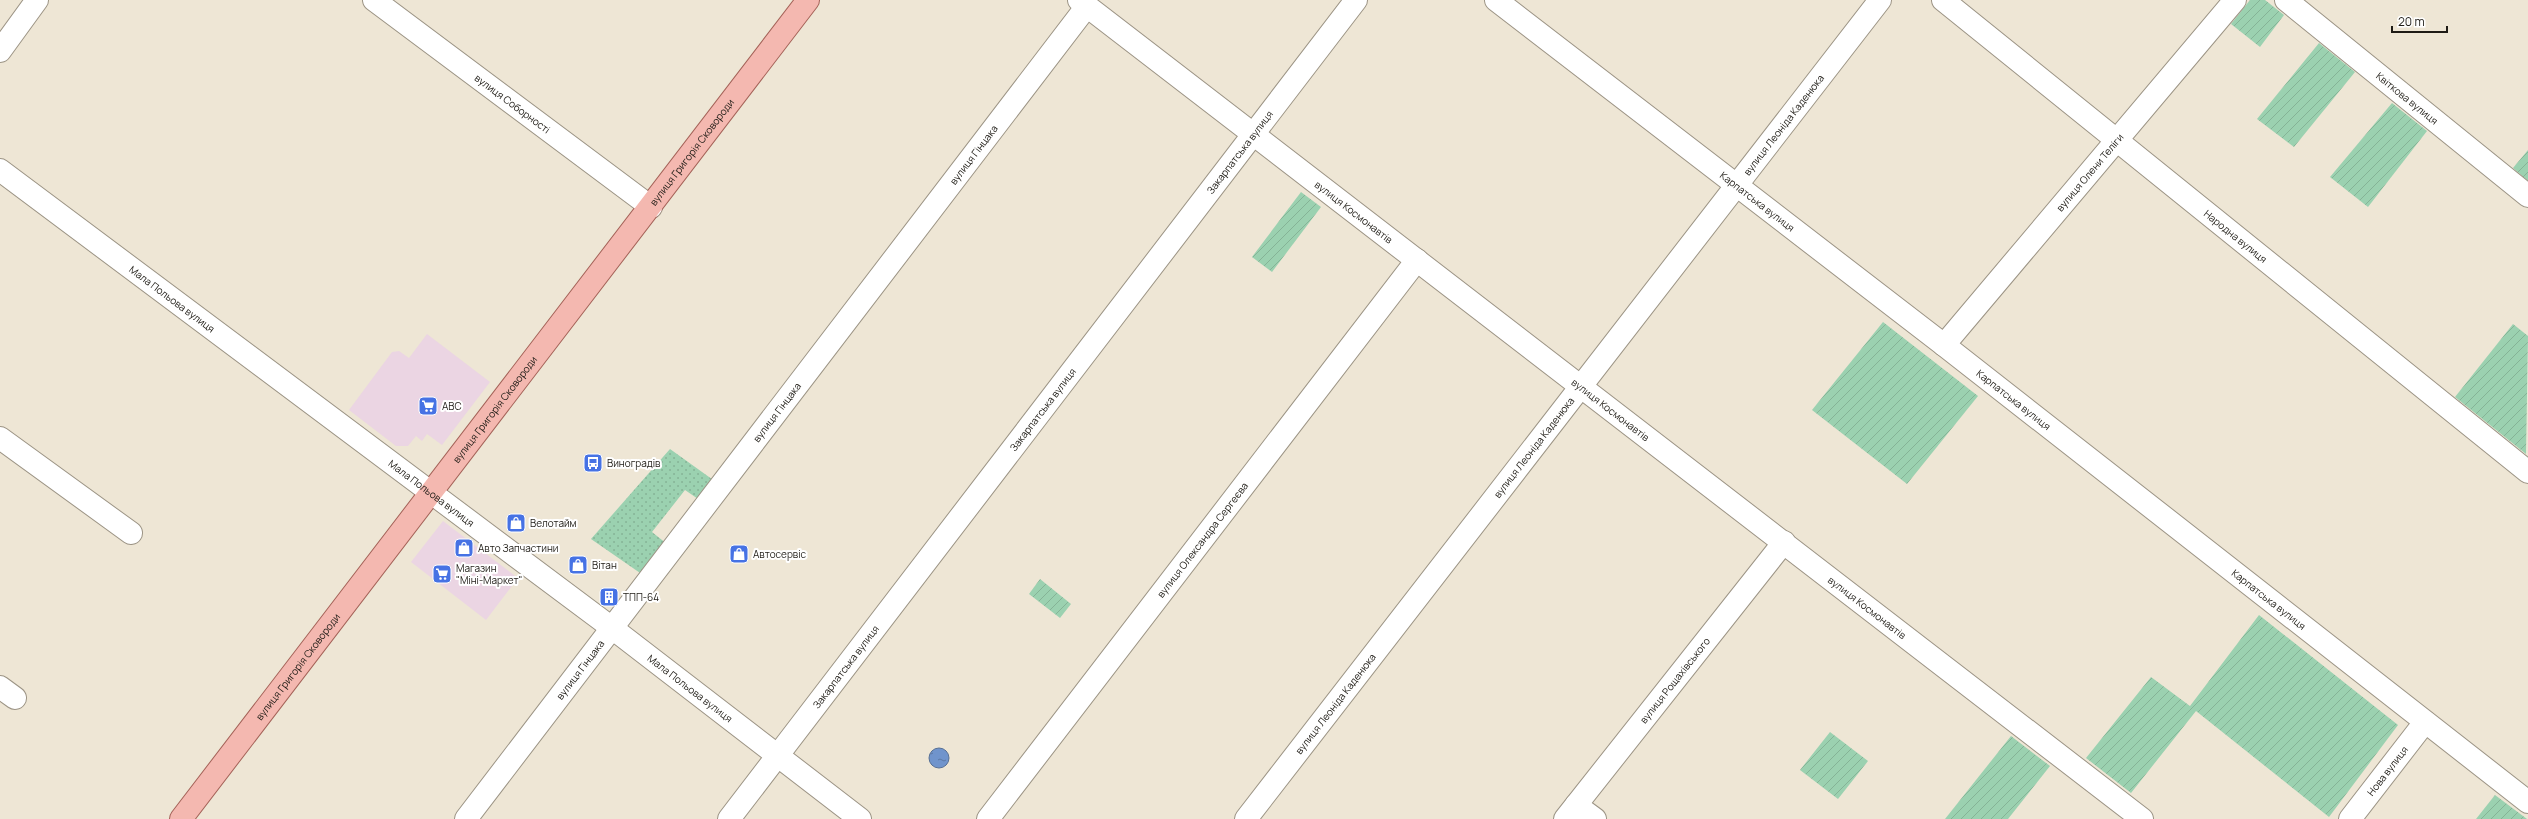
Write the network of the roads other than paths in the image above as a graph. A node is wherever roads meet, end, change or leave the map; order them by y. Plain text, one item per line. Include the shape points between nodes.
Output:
1 (38, 0) edge
2 (374, 0) edge
3 (808, 0) edge
4 (1356, 0) edge
5 (1496, 0) edge
6 (1880, 0) edge
7 (1943, 0) edge
8 (2235, 0) edge
9 (2286, 0) edge
10 (1083, 3) edge
11 (0, 51) edge
12 (1253, 133) junction
13 (2118, 139) junction
14 (0, 170) edge
15 (1738, 185) junction
16 (2528, 196) edge
17 (651, 207) junction
18 (1417, 260) junction
19 (1944, 345) junction
20 (1580, 386) junction
21 (0, 438) edge
22 (2528, 472) edge
23 (432, 493) junction
24 (131, 534) dead end
25 (1784, 542) junction
26 (612, 628) junction
27 (2425, 722) junction
28 (778, 755) junction
29 (2528, 802) edge
30 (1570, 812) edge
31 (181, 819) edge
32 (466, 819) edge
33 (730, 819) edge
34 (860, 819) edge
35 (988, 819) edge
36 (1246, 819) edge
37 (1595, 819) edge
38 (2142, 819) edge
39 (2350, 819) edge

1 - 11 street
2 - 17 street, вулиця Соборності
3 - 17 main road, вулиця Григорія Сковороди
4 - 12 street, Закарпатська вулиця
5 - 15 street, Карпатська вулиця
6 - 15 street, вулиця Леоніда Каденюка
7 - 13 street, Народна вулиця
8 - 13 street, вулиця Олени Теліги
9 - 16 street, Квіткова вулиця
10 - 12 street, вулиця Космонавтів
10 - 26 street, вулиця Гінцака
12 - 18 street, вулиця Космонавтів
12 - 28 street, Закарпатська вулиця
13 - 19 street, вулиця Олени Теліги
13 - 22 street, Народна вулиця
14 - 23 street, Мала Польова вулиця
15 - 19 street, Карпатська вулиця
15 - 20 street, вулиця Леоніда Каденюка
17 - 23 main road, вулиця Григорія Сковороди
18 - 20 street, вулиця Космонавтів
18 - 35 street, вулиця Олександра Сергеєва
19 - 27 street, Карпатська вулиця
20 - 25 street, вулиця Космонавтів
20 - 36 street, вулиця Леоніда Каденюка
21 - 24 street
23 - 26 street, Мала Польова вулиця
23 - 31 main road, вулиця Григорія Сковороди
25 - 30 street, вулиця Рощахівського
25 - 38 street, вулиця Космонавтів
26 - 28 street, Мала Польова вулиця
26 - 32 street, вулиця Гінцака
27 - 29 street, Карпатська вулиця
27 - 39 street, Нова вулиця
28 - 33 street, Закарпатська вулиця
28 - 34 street, Мала Польова вулиця
30 - 37 street

